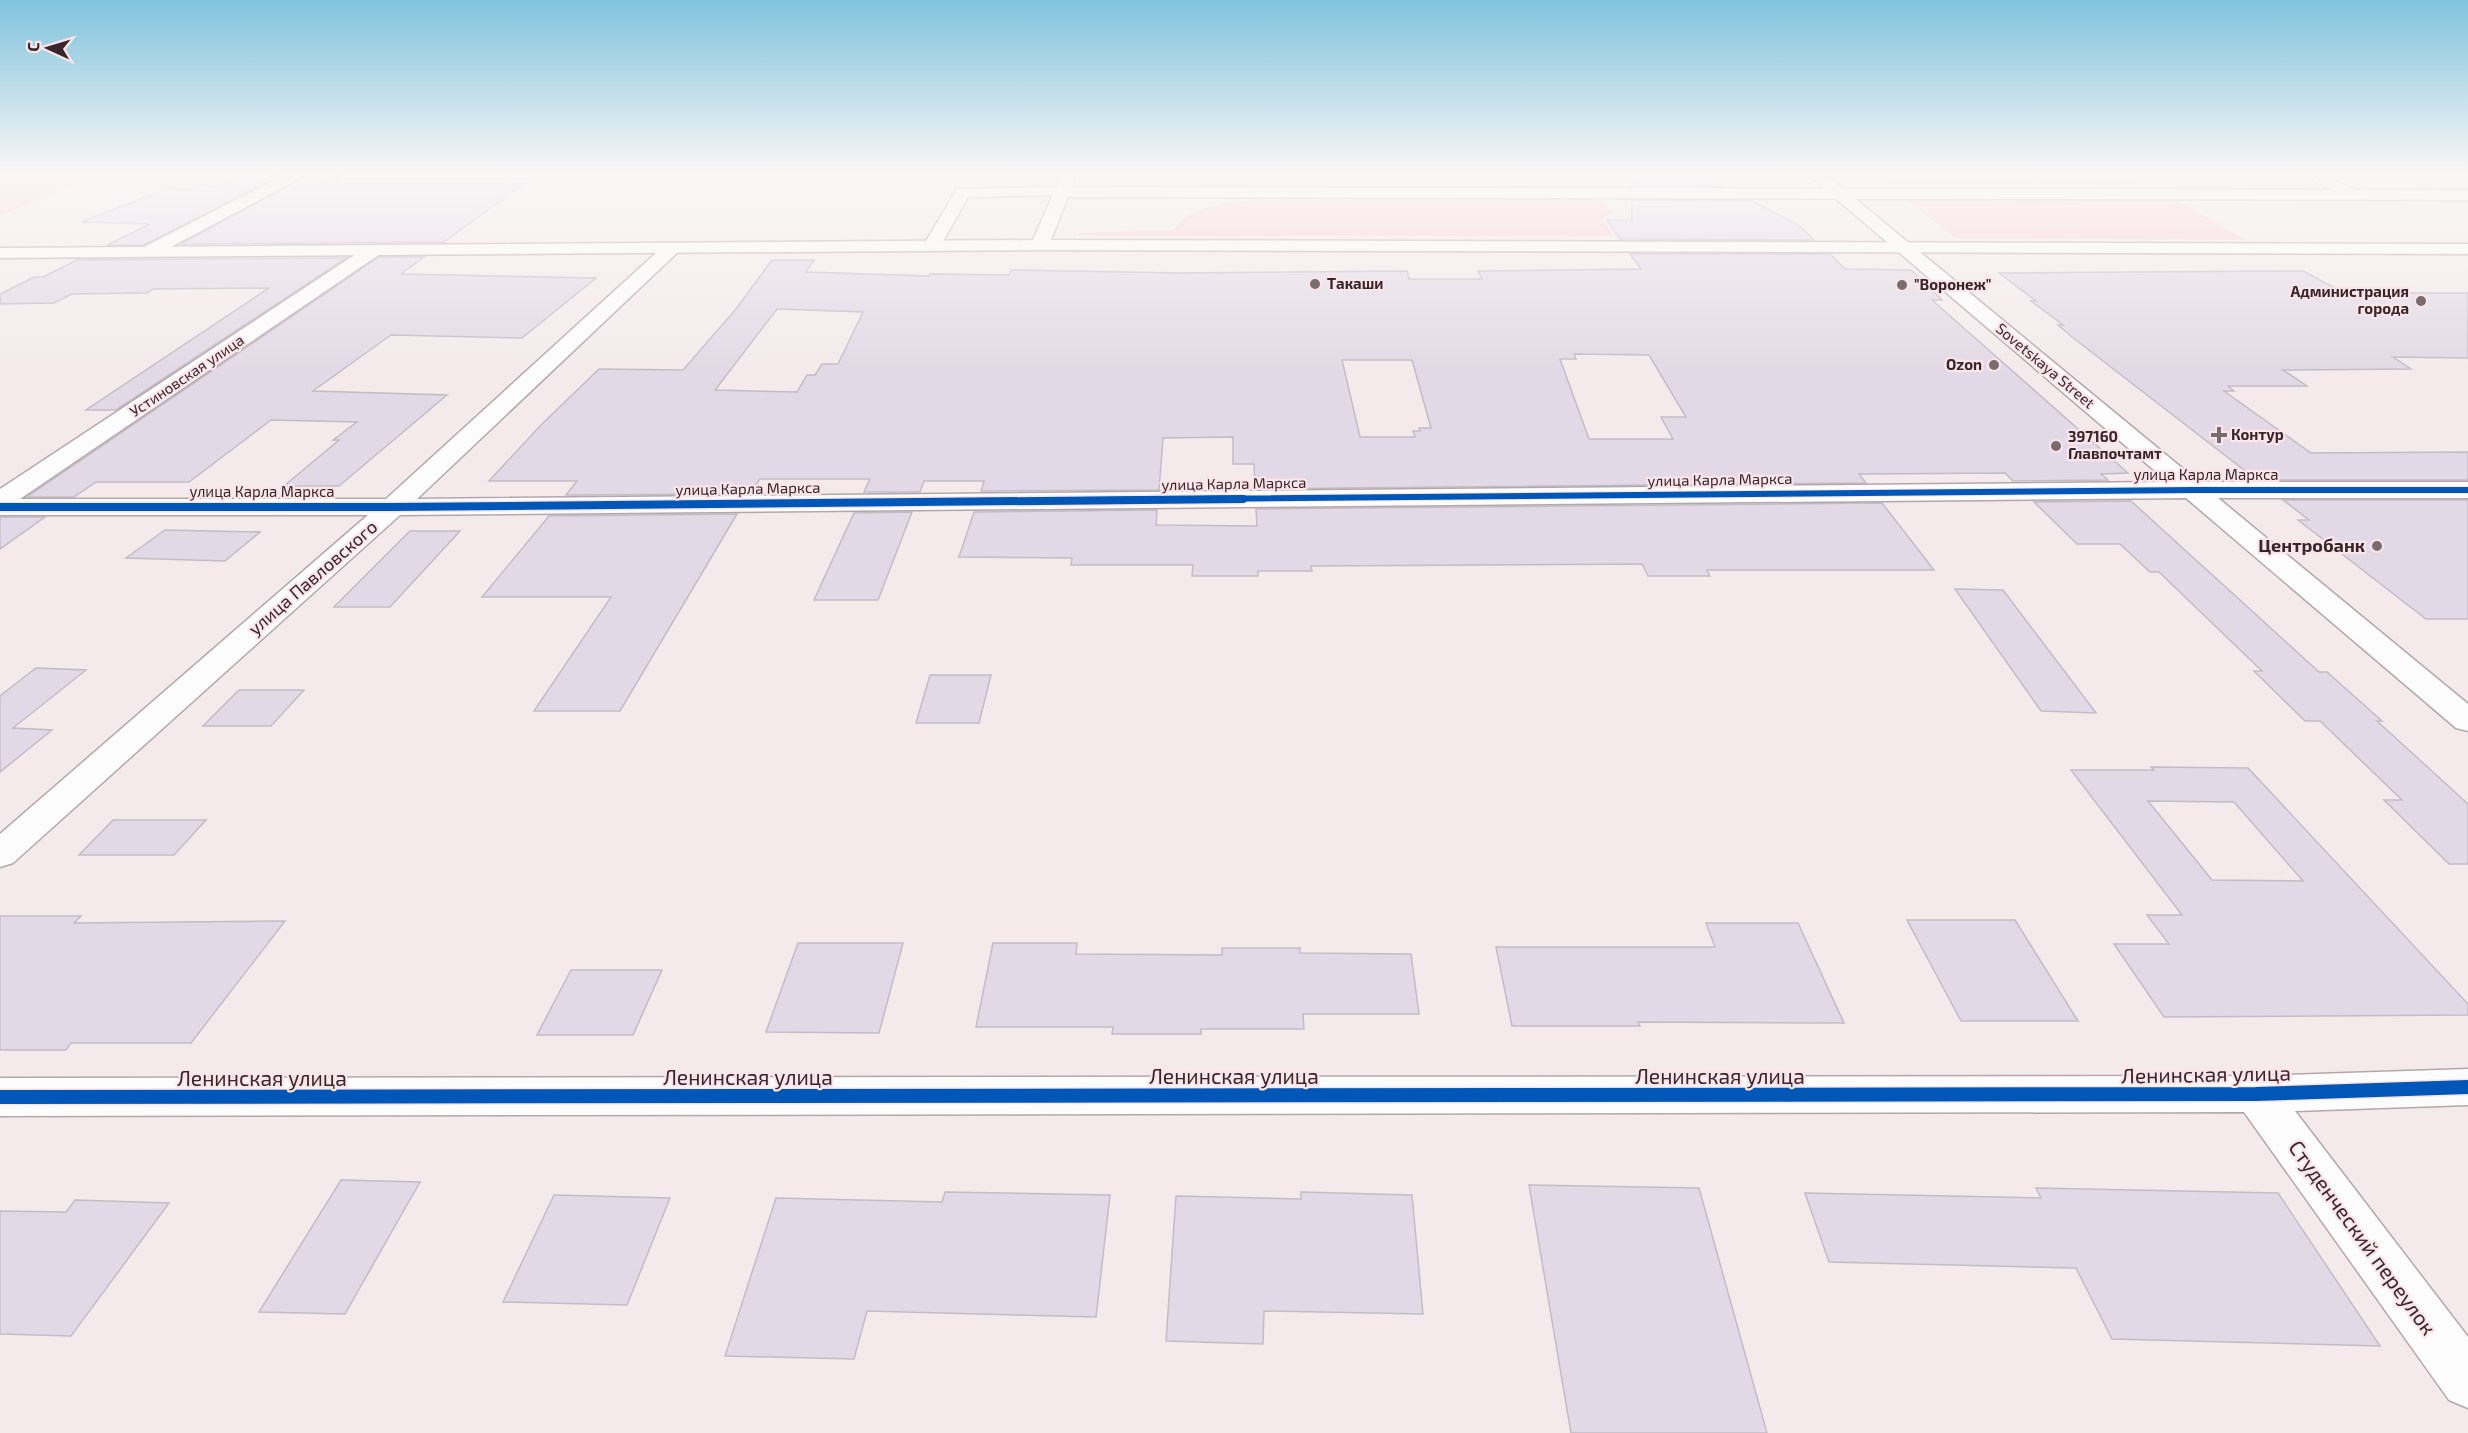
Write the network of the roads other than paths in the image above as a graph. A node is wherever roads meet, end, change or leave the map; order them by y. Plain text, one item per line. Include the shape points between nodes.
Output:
1 (172, 240) edge
2 (936, 240) edge
3 (1042, 240) edge
4 (1894, 240) edge
5 (1040, 245) junction
6 (932, 246) junction
7 (673, 247) junction
8 (1903, 247) junction
9 (2468, 249) edge
10 (374, 250) junction
11 (148, 252) junction
12 (0, 253) edge
13 (2192, 490) junction
14 (2468, 490) edge
15 (3, 507) edge
16 (393, 507) junction
17 (2468, 722) edge
18 (0, 854) edge
19 (2468, 1087) edge
20 (2256, 1094) junction
21 (0, 1098) edge
22 (2468, 1381) edge

1 - 11 street
2 - 6 street
3 - 5 street
4 - 8 street, Sovetskaya Street
5 - 6 street
5 - 8 street
6 - 7 street
7 - 10 street
7 - 16 street, улица Павловского
8 - 9 street
8 - 13 street, Sovetskaya Street
10 - 11 street
10 - 15 street, Устиновская улица
11 - 12 street
13 - 14 street, улица Карла Маркса
13 - 16 street, улица Карла Маркса
13 - 17 street, Sovetskaya Street
15 - 16 street, улица Карла Маркса
16 - 18 street, улица Павловского
19 - 20 street, Ленинская улица
20 - 21 street, Ленинская улица
20 - 22 street, Студенческий переулок

